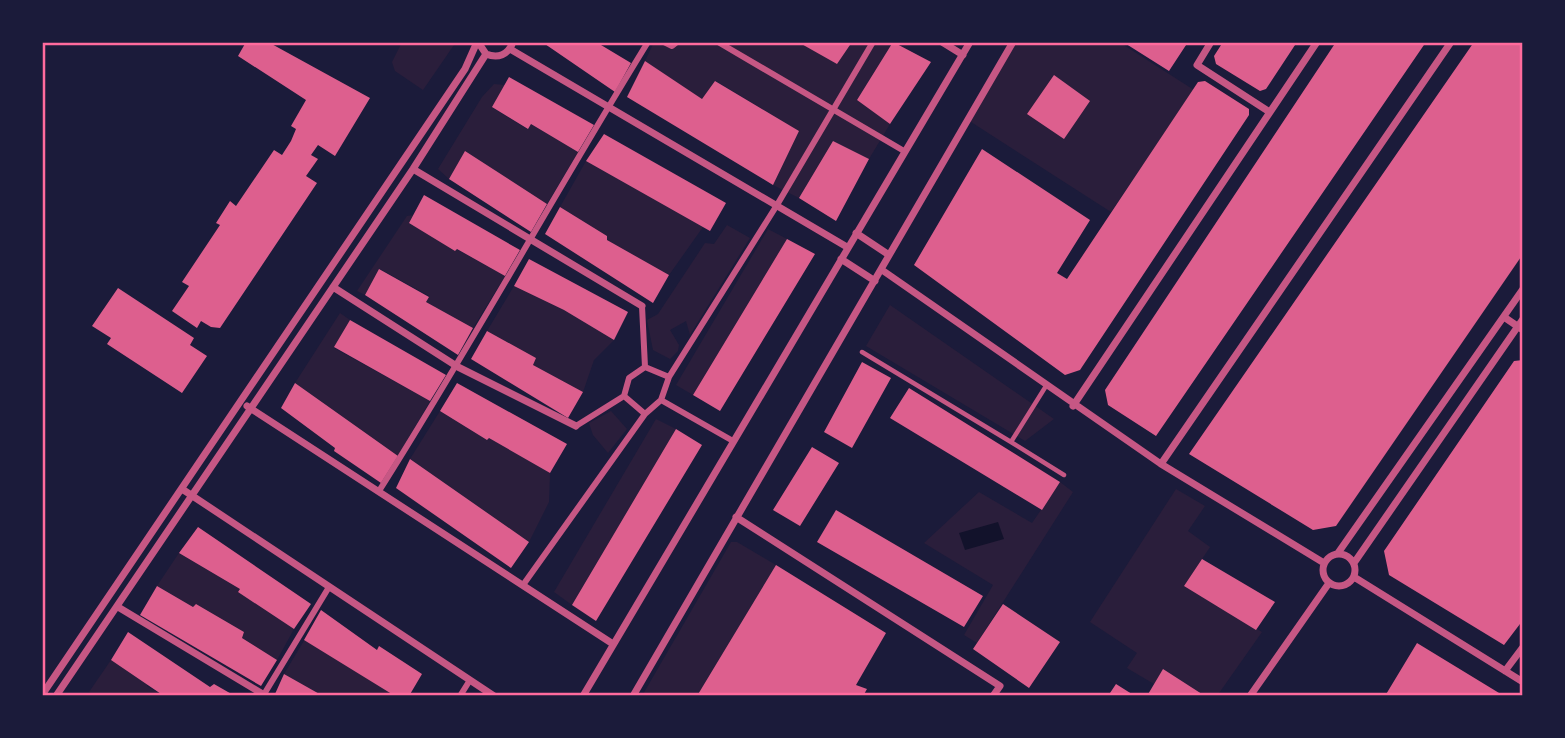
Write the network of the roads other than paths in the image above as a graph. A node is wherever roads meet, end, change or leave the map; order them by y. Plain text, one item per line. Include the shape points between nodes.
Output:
1 (477, 42) edge
2 (648, 42) edge
3 (664, 42) edge
4 (677, 42) edge
5 (718, 42) edge
6 (873, 42) edge
7 (942, 42) edge
8 (970, 42) edge
9 (1013, 42) edge
10 (1211, 42) edge
11 (1317, 42) edge
12 (1451, 42) edge
13 (512, 45) edge
14 (485, 54) junction
15 (963, 55) junction
16 (608, 106) junction
17 (832, 109) junction
18 (1268, 111) junction
19 (904, 151) junction
20 (413, 169) junction
21 (777, 205) junction
22 (856, 233) junction
23 (529, 240) junction
24 (847, 247) junction
25 (889, 255) junction
26 (841, 259) junction
27 (882, 270) junction
28 (875, 281) junction
29 (332, 286) junction
30 (1523, 289) edge
31 (642, 306) joint
32 (1504, 317) junction
33 (1521, 325) edge
34 (862, 352) dead end
35 (458, 367) junction
36 (645, 367) junction
37 (669, 377) junction
38 (1046, 386) junction
39 (624, 396) junction
40 (661, 400) junction
41 (240, 401) junction
42 (1073, 406) junction
43 (250, 408) junction
44 (645, 414) junction
45 (576, 426) joint
46 (733, 441) junction
47 (1011, 442) junction
48 (1161, 464) junction
49 (1064, 475) dead end
50 (182, 489) junction
51 (379, 491) junction
52 (193, 496) junction
53 (736, 517) junction
54 (1338, 554) junction
55 (1324, 563) junction
56 (1354, 563) junction
57 (1354, 577) junction
58 (1329, 583) junction
59 (523, 585) junction
60 (329, 587) junction
61 (118, 607) junction
62 (614, 644) junction
63 (1523, 647) edge
64 (1505, 671) junction
65 (470, 680) junction
66 (1523, 682) edge
67 (42, 695) edge
68 (56, 696) edge
69 (264, 696) edge
70 (460, 696) edge
71 (494, 696) edge
72 (583, 696) edge
73 (632, 696) edge
74 (993, 696) edge
75 (1250, 696) edge

1 - 14 street
1 - 41 street via 465,69
2 - 16 street
3 - 4 street via 672,46
5 - 17 street
6 - 17 street
7 - 15 street
8 - 15 street
9 - 25 street
10 - 18 street via 1197,65
11 - 18 street
12 - 48 street
13 - 14 street via 496,57
13 - 16 street
14 - 20 street
15 - 19 street
16 - 21 street
16 - 23 street
17 - 19 street
17 - 21 street
18 - 42 street
19 - 22 street
20 - 23 street
20 - 29 street
21 - 24 street
21 - 37 street
22 - 24 street
22 - 25 street
23 - 31 street
23 - 35 street
24 - 26 street
25 - 27 street
26 - 28 street
26 - 46 street
27 - 28 street
27 - 38 street
28 - 53 street
29 - 35 street
29 - 43 street
30 - 32 street
31 - 36 street
32 - 33 street
32 - 54 street
33 - 56 street
34 - 47 lane
35 - 45 street
35 - 51 street
36 - 37 street
36 - 39 street via 629,378
37 - 40 street
38 - 42 street
38 - 47 lane
39 - 44 street
39 - 45 street
40 - 44 street
40 - 46 street
41 - 43 street
41 - 50 street
42 - 48 street
43 - 51 street
43 - 52 street
44 - 59 street
46 - 62 street
47 - 49 lane
48 - 55 street
50 - 52 street
50 - 67 street
51 - 59 street
52 - 60 street
52 - 61 street
53 - 73 street
53 - 74 street via 1000,686
54 - 55 street
54 - 56 street
55 - 58 street
56 - 57 street
57 - 58 street via 1343,586
57 - 64 street
58 - 75 street
59 - 62 street
60 - 65 street
60 - 69 street
61 - 68 street
61 - 69 street
62 - 72 street
63 - 64 street
64 - 66 street
65 - 70 street
65 - 71 street

